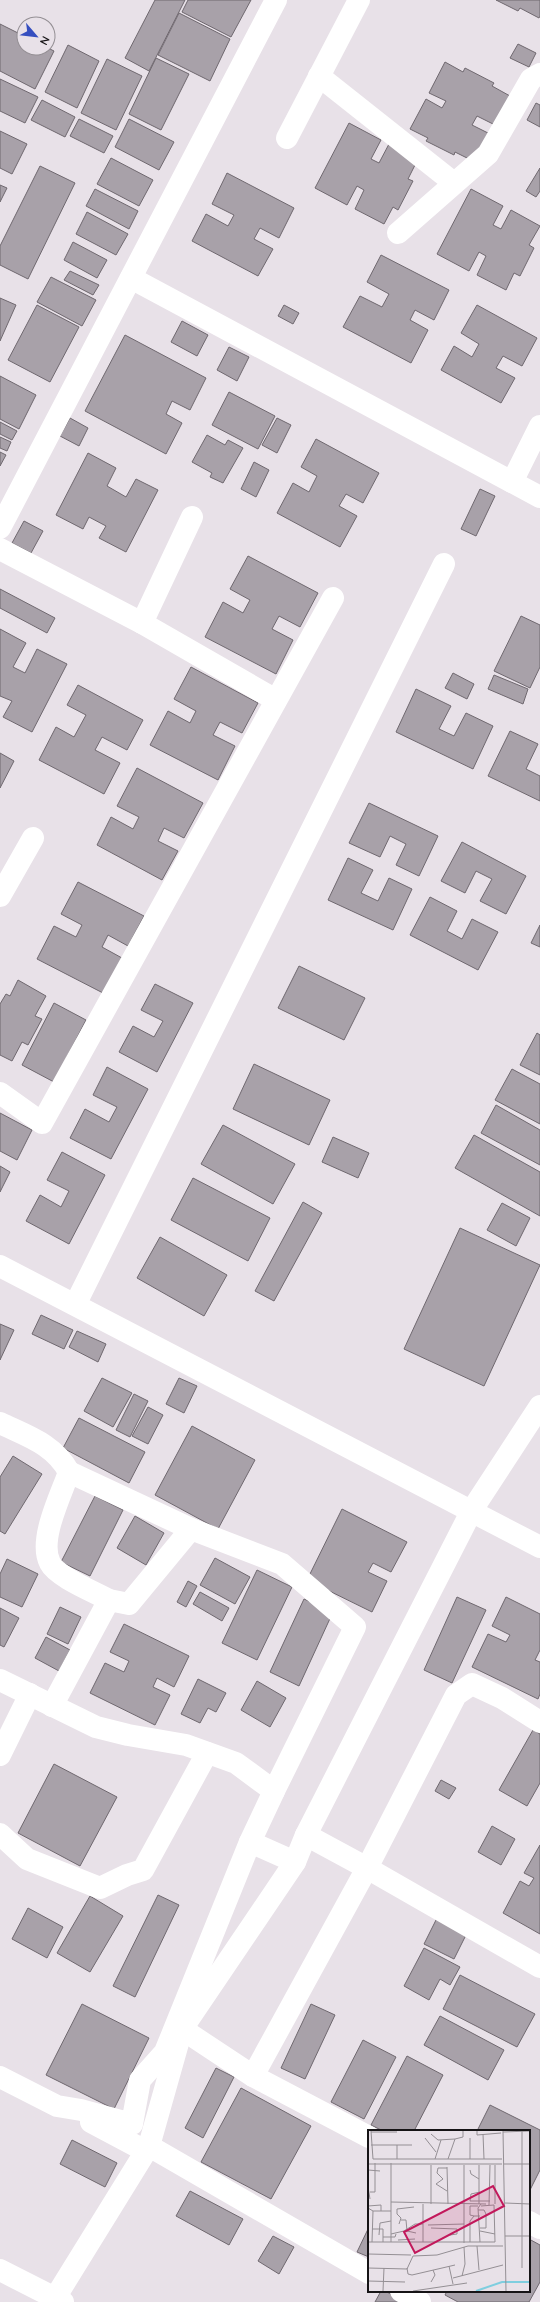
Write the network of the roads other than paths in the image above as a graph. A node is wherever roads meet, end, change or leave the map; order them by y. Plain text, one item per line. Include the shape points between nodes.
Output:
1 (276, 0) edge
2 (358, 0) edge
3 (540, 74) edge
4 (319, 76) junction
5 (287, 138) dead end
6 (454, 183) junction
7 (398, 233) dead end
8 (131, 278) junction
9 (540, 426) edge
10 (512, 482) junction
11 (540, 497) edge
12 (192, 517) dead end
13 (0, 528) edge
14 (0, 549) edge
15 (444, 564) dead end
16 (333, 598) dead end
17 (142, 623) junction
18 (276, 700) junction
19 (33, 838) dead end
20 (0, 896) edge
21 (0, 1093) edge
22 (0, 1266) edge
23 (76, 1303) junction
24 (540, 1406) edge
25 (0, 1423) edge
26 (68, 1472) junction
27 (472, 1510) junction
28 (191, 1529) junction
29 (540, 1547) edge
30 (109, 1600) junction
31 (0, 1680) edge
32 (30, 1694) junction
33 (52, 1706) junction
34 (540, 1722) edge
35 (207, 1753) junction
36 (0, 1756) edge
37 (274, 1791) junction
38 (0, 1834) edge
39 (306, 1835) junction
40 (250, 1842) junction
41 (295, 1862) junction
42 (368, 1868) junction
43 (540, 1967) edge
44 (182, 2029) junction
45 (253, 2076) junction
46 (0, 2077) edge
47 (62, 2107) junction
48 (368, 2136) edge
49 (149, 2146) junction
50 (530, 2223) edge
51 (540, 2228) edge
52 (0, 2270) edge
53 (368, 2272) edge
54 (403, 2292) edge
55 (59, 2300) edge
56 (420, 2302) edge

1 - 8 street
2 - 4 street
3 - 6 street via 531,79 488,154
4 - 5 street
4 - 6 street
6 - 7 street
8 - 10 street
8 - 13 street
9 - 10 street
10 - 11 street
12 - 17 street
14 - 17 street
15 - 23 street
16 - 18 street
17 - 18 street
18 - 21 street via 42,1123
19 - 20 street
22 - 23 street
23 - 27 street
24 - 27 street
25 - 26 street via 51,1449 62,1459
26 - 28 street
26 - 30 street via 45,1541 50,1563 62,1575
27 - 29 street
27 - 39 street
28 - 30 street via 129,1604
28 - 37 street via 282,1564 355,1627
30 - 33 street
31 - 32 street
32 - 33 street
32 - 36 street
33 - 35 street via 96,1727 186,1745
34 - 42 street via 502,1698 472,1684 456,1695
35 - 37 street via 236,1763
35 - 38 street via 143,1870 100,1888 27,1859
37 - 40 street
39 - 41 street
39 - 42 street
40 - 41 street
40 - 47 street via 164,2052 140,2080 132,2124
41 - 44 street
42 - 43 street
42 - 45 street
44 - 45 street
44 - 49 street
45 - 48 street
46 - 47 street
47 - 49 street via 138,2147
49 - 53 street
49 - 55 street
50 - 51 street
52 - 55 street
54 - 56 street

